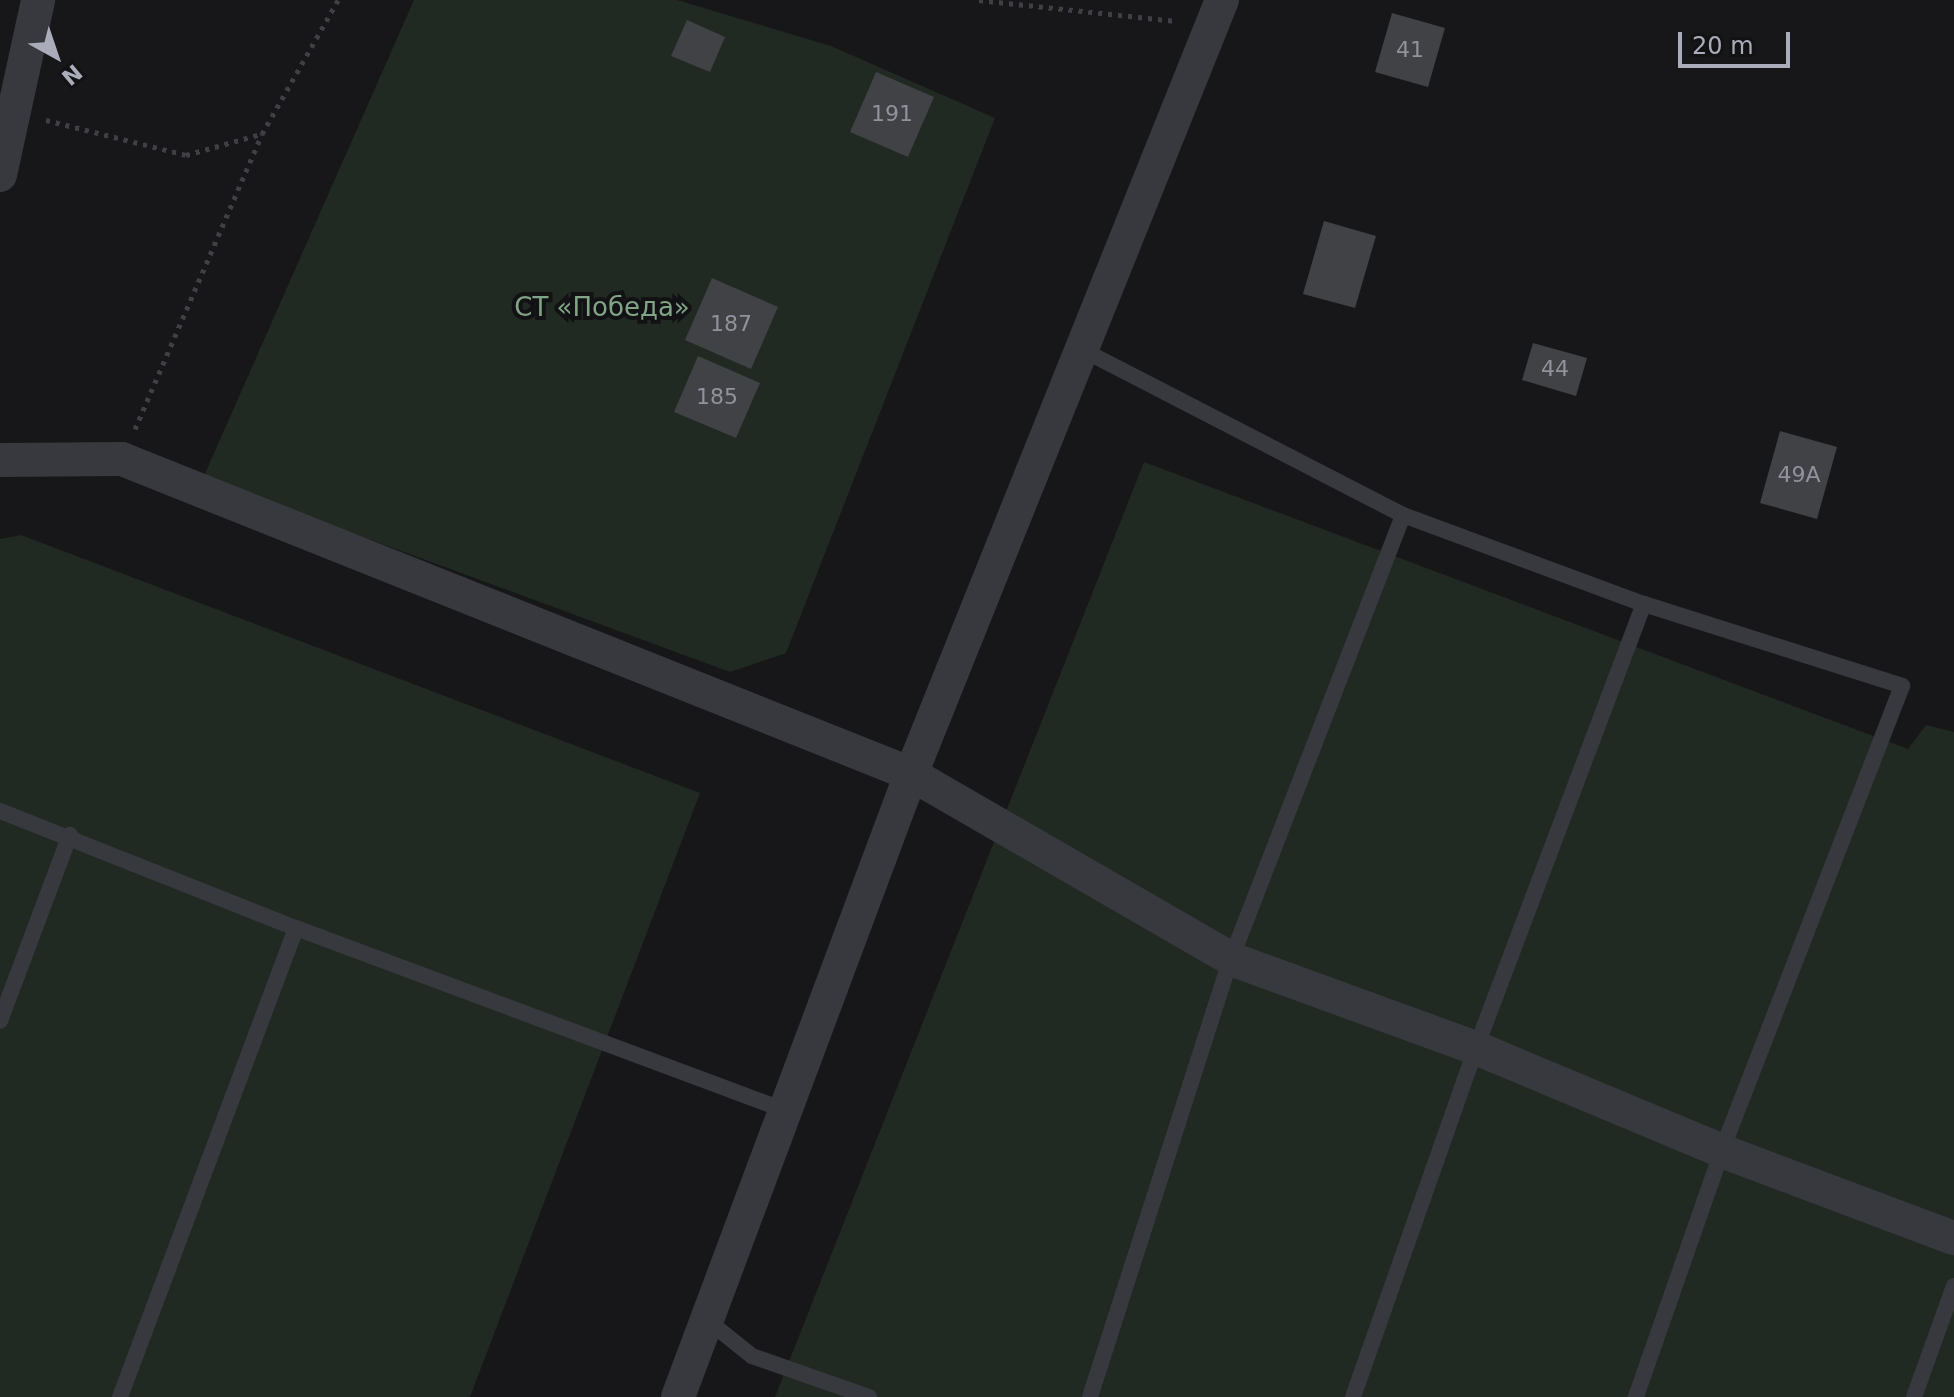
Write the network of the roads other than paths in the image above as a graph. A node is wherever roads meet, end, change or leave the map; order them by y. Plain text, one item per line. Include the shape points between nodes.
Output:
1 (38, 0) edge
2 (1218, 13) edge
3 (0, 175) edge
4 (1085, 351) junction
5 (0, 460) edge
6 (1403, 515) junction
7 (1644, 604) junction
8 (911, 774) junction
9 (0, 811) edge
10 (70, 835) junction
11 (296, 928) junction
12 (1231, 959) junction
13 (0, 1021) edge
14 (1476, 1048) junction
15 (787, 1111) junction
16 (1722, 1151) junction
17 (1954, 1238) edge
18 (1954, 1286) edge
19 (707, 1320) junction
20 (120, 1397) edge
21 (678, 1397) edge
22 (869, 1397) edge
23 (1090, 1397) edge
24 (1353, 1397) edge
25 (1636, 1397) edge
26 (1914, 1397) edge

1 - 3 street
2 - 4 street
4 - 6 lane
4 - 8 street
5 - 8 street via 122,459
6 - 7 lane
6 - 12 lane
7 - 14 lane
7 - 16 lane via 1902,686
8 - 12 street
8 - 15 street
9 - 10 lane
10 - 11 lane
10 - 13 lane
11 - 15 lane
11 - 20 lane
12 - 14 street
12 - 23 lane
14 - 16 street
14 - 24 lane
15 - 19 street
16 - 17 street
16 - 25 lane
18 - 26 lane
19 - 21 street
19 - 22 lane via 752,1356

